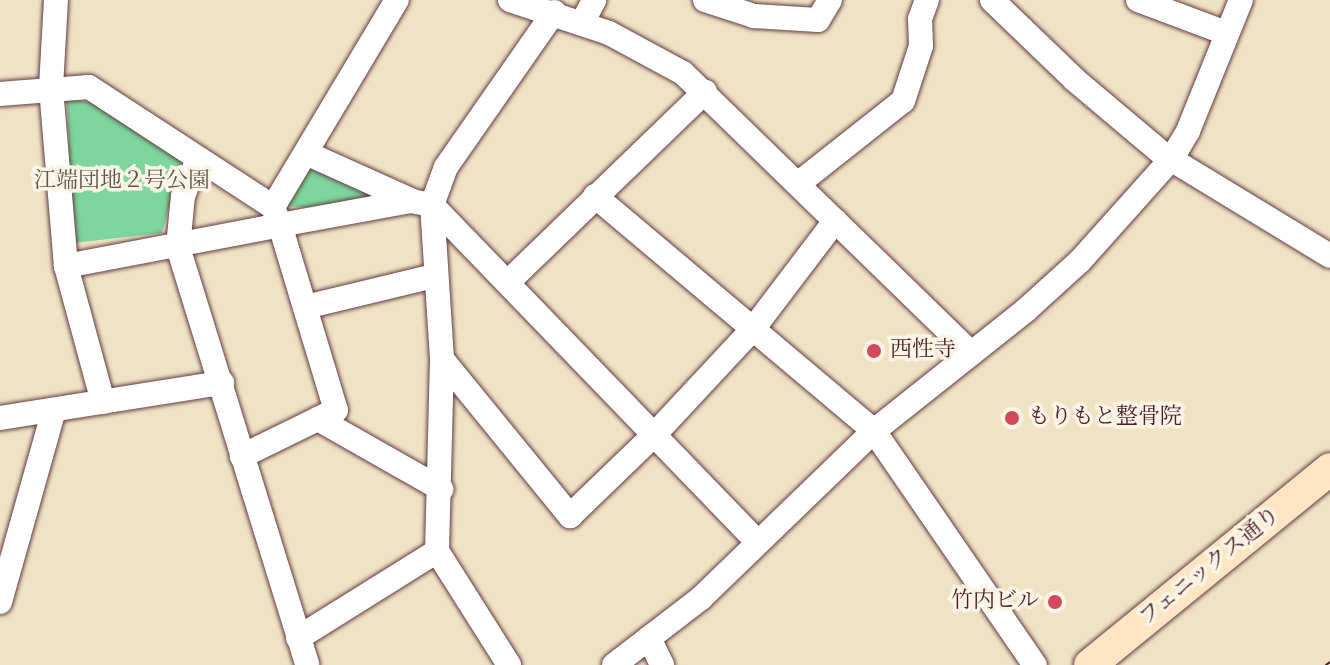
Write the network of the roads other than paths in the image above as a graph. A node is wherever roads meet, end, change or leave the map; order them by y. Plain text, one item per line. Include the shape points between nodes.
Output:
1 (56, 0) edge
2 (397, 0) edge
3 (510, 0) edge
4 (594, 0) edge
5 (705, 0) edge
6 (830, 0) edge
7 (927, 0) edge
8 (992, 0) edge
9 (1138, 0) edge
10 (1241, 0) edge
11 (554, 12) junction
12 (582, 23) junction
13 (1226, 33) junction
14 (51, 88) junction
15 (705, 92) junction
16 (0, 94) edge
17 (306, 153) junction
18 (1172, 158) junction
19 (198, 159) junction
20 (799, 183) junction
21 (595, 196) junction
22 (424, 204) junction
23 (276, 216) junction
24 (835, 221) junction
25 (178, 247) junction
26 (1330, 256) edge
27 (66, 266) junction
28 (434, 276) junction
29 (508, 282) junction
30 (305, 307) junction
31 (753, 329) junction
32 (971, 353) junction
33 (442, 359) junction
34 (222, 383) junction
35 (103, 402) junction
36 (54, 410) junction
37 (0, 418) edge
38 (318, 419) junction
39 (874, 431) junction
40 (655, 434) junction
41 (242, 456) junction
42 (1330, 469) edge
43 (441, 489) junction
44 (757, 541) junction
45 (437, 551) junction
46 (0, 602) edge
47 (298, 638) junction
48 (649, 638) junction
49 (307, 665) edge
50 (509, 665) edge
51 (614, 665) edge
52 (662, 665) edge
53 (1035, 665) edge
54 (1090, 665) edge

1 - 14 street
2 - 17 street
3 - 11 street
4 - 12 street
5 - 6 street via 754,16 818,20
7 - 20 street via 920,19 921,46 903,101
8 - 18 street via 1075,80
9 - 13 street
10 - 13 street
11 - 12 street
11 - 22 street
12 - 15 street via 683,73
13 - 18 street via 1195,117
14 - 16 street
14 - 19 street via 89,87
14 - 27 street
15 - 20 street
15 - 21 street
17 - 22 street
17 - 23 street
18 - 26 street
18 - 32 street via 1080,261
19 - 23 street
19 - 25 street via 183,196
20 - 24 street
21 - 29 street
21 - 31 street
22 - 23 street
22 - 28 street
22 - 29 street
23 - 25 street
23 - 30 street
24 - 31 street
24 - 32 street
25 - 27 street
25 - 34 street
27 - 35 street
28 - 30 street
28 - 33 street
29 - 40 street
30 - 38 street via 336,410
31 - 39 street
31 - 40 street
32 - 39 street
33 - 40 street via 570,516
33 - 43 street
34 - 35 street
34 - 41 street
35 - 36 street
36 - 37 street
36 - 46 street
38 - 41 street
38 - 43 street
39 - 44 street
39 - 53 street
40 - 44 street
41 - 47 street
42 - 54 main road, フェニックス通り
43 - 45 street
44 - 48 street via 701,598
45 - 47 street
45 - 50 street
47 - 49 street
48 - 51 street
48 - 52 street

